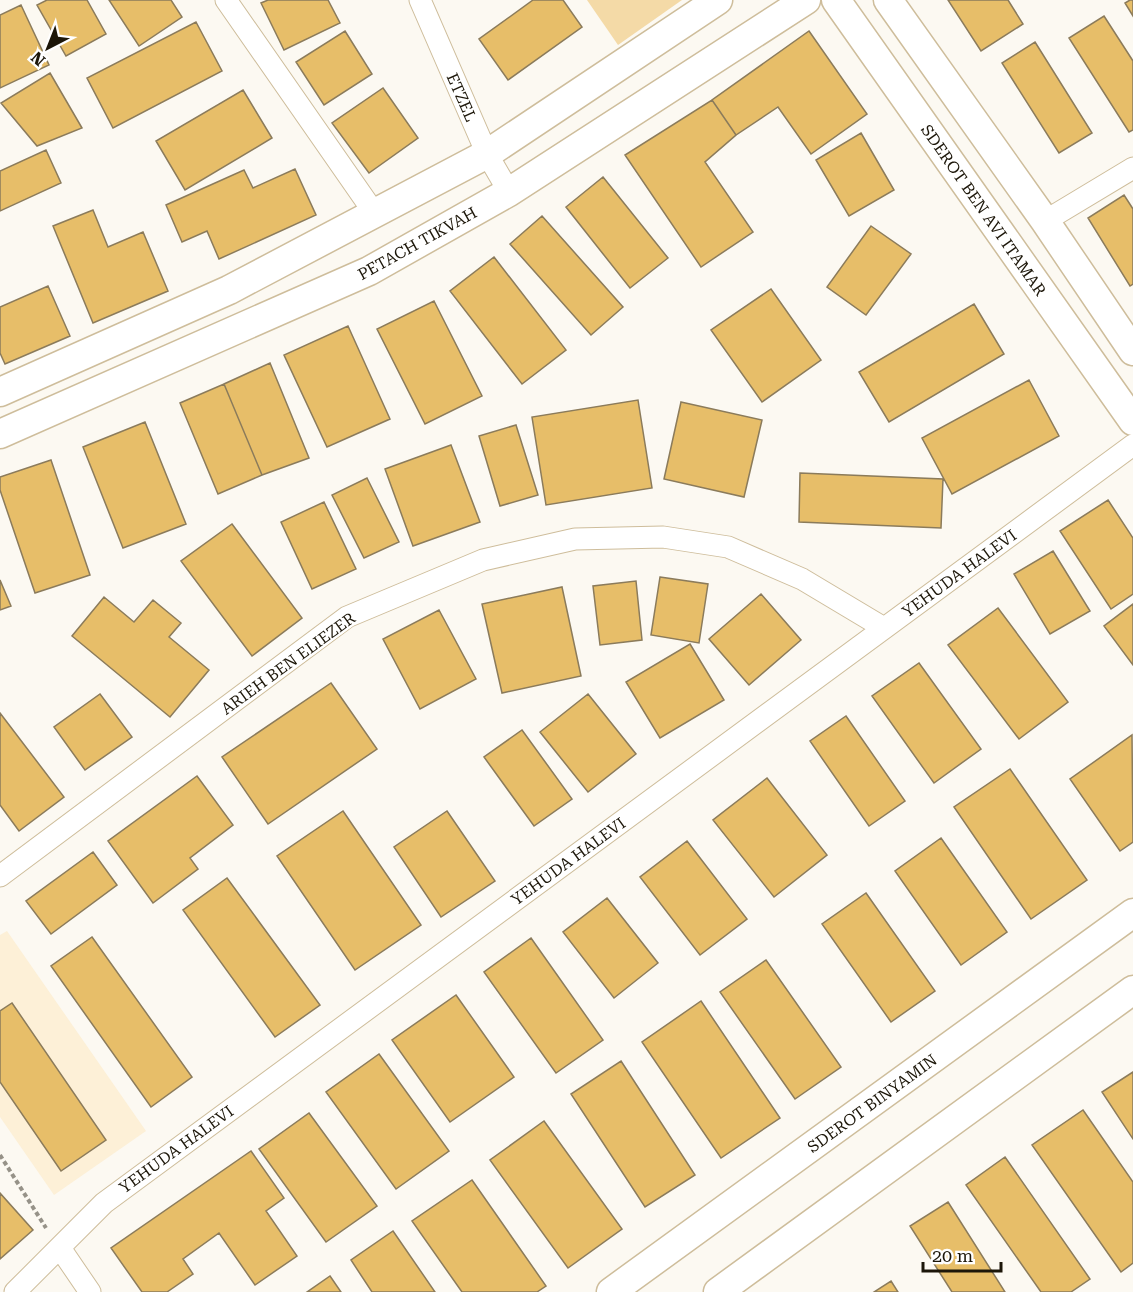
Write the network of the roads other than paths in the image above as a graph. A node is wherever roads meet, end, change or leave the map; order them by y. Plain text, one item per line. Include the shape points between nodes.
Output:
1 (226, 0) edge
2 (420, 0) edge
3 (718, 0) edge
4 (806, 0) edge
5 (836, 0) edge
6 (888, 0) edge
7 (487, 154) junction
8 (1133, 168) edge
9 (509, 192) junction
10 (375, 214) junction
11 (1045, 221) junction
12 (1133, 351) edge
13 (0, 392) edge
14 (1133, 421) edge
15 (0, 434) edge
16 (1133, 445) edge
17 (884, 628) junction
18 (0, 876) edge
19 (1133, 913) edge
20 (1133, 990) edge
21 (60, 1248) junction
22 (15, 1292) edge
23 (90, 1292) edge
24 (611, 1292) edge
25 (718, 1292) edge

1 - 10 street
2 - 7 street, ETZEL
3 - 7 main road
4 - 9 main road, PETACH TIKVAH
5 - 14 main road, SDEROT BEN AVI ITAMAR
6 - 11 main road
7 - 9 street, ETZEL
7 - 10 main road
8 - 11 street
9 - 15 main road, PETACH TIKVAH via 369,271
10 - 13 main road via 230,290
11 - 12 main road
16 - 17 street, YEHUDA HALEVI
17 - 18 street, ARIEH BEN ELIEZER via 802,579 728,547 663,537 575,539 483,560 347,617
17 - 21 street, YEHUDA HALEVI via 104,1203
19 - 24 main road, SDEROT BINYAMIN
20 - 25 main road
21 - 22 street, YEHUDA HALEVI
21 - 23 street

